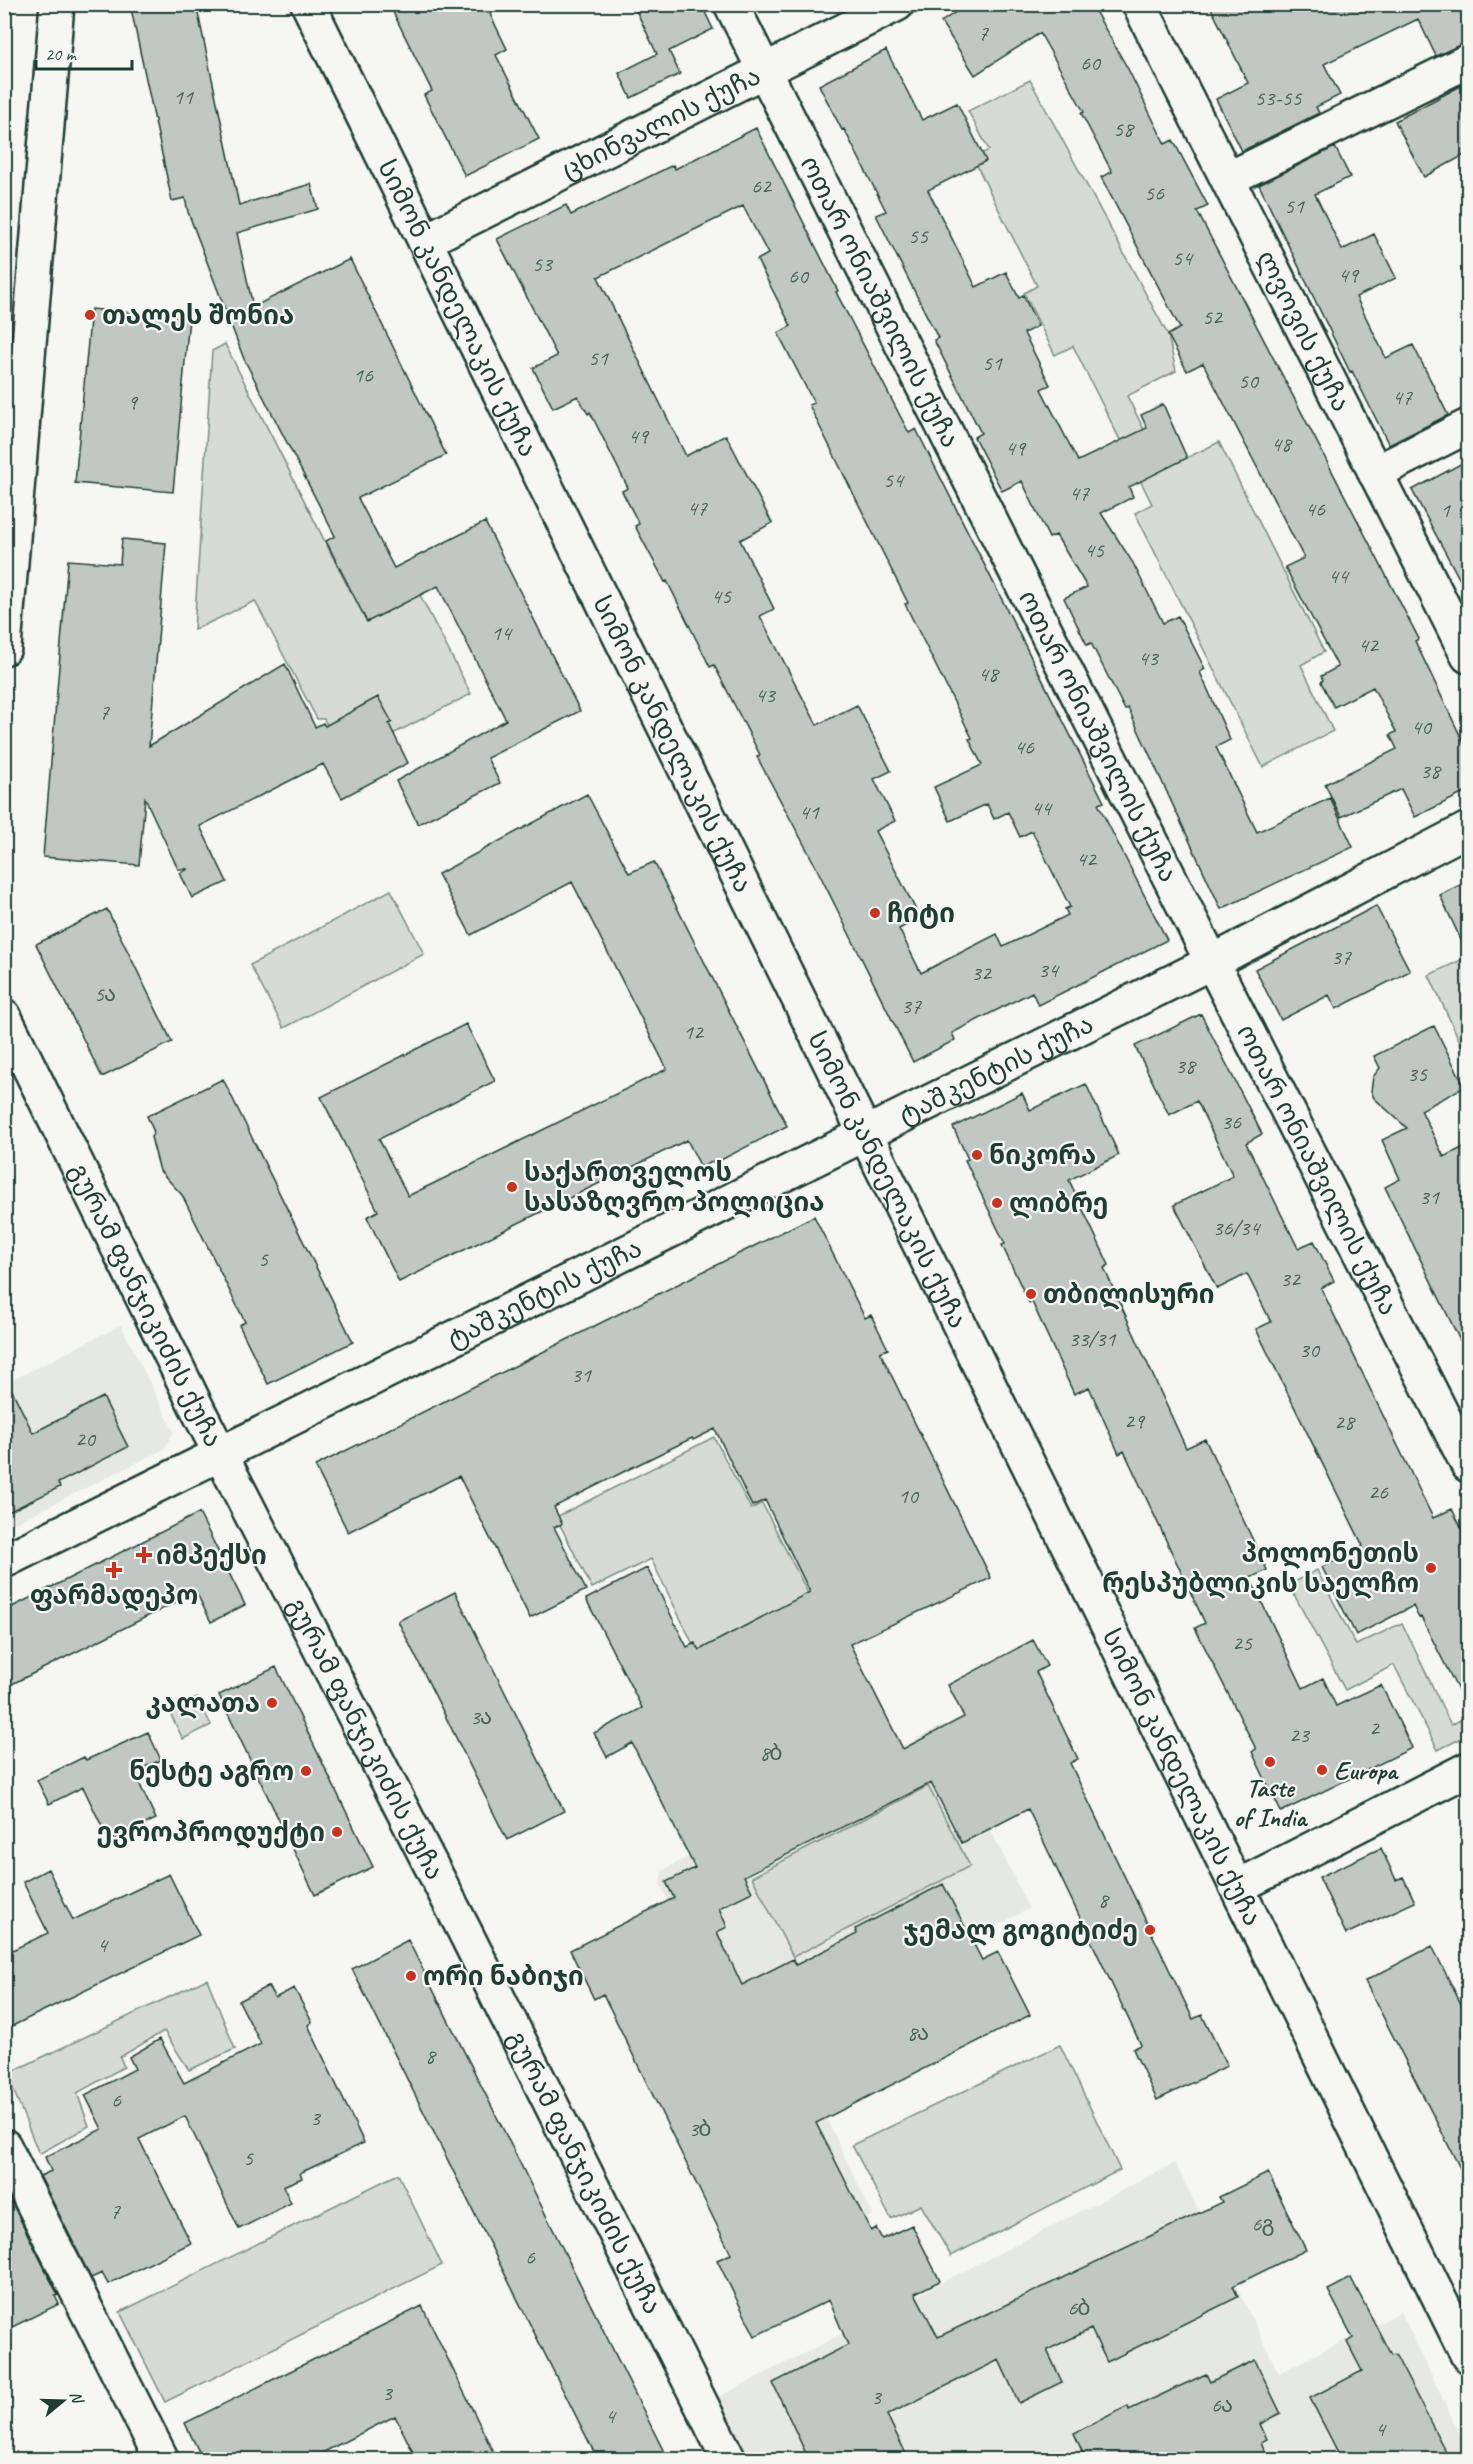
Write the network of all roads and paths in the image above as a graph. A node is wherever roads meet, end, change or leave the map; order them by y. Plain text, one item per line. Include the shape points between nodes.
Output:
1 (57, 4) edge
2 (308, 4) edge
3 (731, 4) edge
4 (897, 4) edge
5 (1138, 4) edge
6 (1468, 61) edge
7 (764, 70) junction
8 (1228, 179) junction
9 (425, 241) junction
10 (1468, 426) edge
11 (1376, 473) junction
12 (7, 600) edge
13 (4, 648) edge
14 (1468, 656) edge
15 (1468, 829) edge
16 (1212, 962) junction
17 (4, 1016) edge
18 (865, 1134) junction
19 (220, 1454) junction
20 (1468, 1465) edge
21 (4, 1561) edge
22 (1468, 1769) edge
23 (1237, 1887) junction
24 (4, 2146) edge
25 (1468, 2356) edge
26 (162, 2460) edge
27 (729, 2460) edge

1 - 12 street
2 - 9 street, სიმონ კანდელაკის ქუჩა
3 - 7 street, ოთარ ონიაშვილის ქუჩა
4 - 7 street, ცხინვალის ქუჩა
5 - 8 street, ლვოვის ქუჩა
6 - 8 street
7 - 9 street, ცხინვალის ქუჩა
7 - 16 street, ოთარ ონიაშვილის ქუჩა
8 - 11 street, ლვოვის ქუჩა
9 - 18 street, სიმონ კანდელაკის ქუჩა
10 - 11 street
11 - 14 street, ლვოვის ქუჩა
12 - 13 street
15 - 16 street, ტაშკენტის ქუჩა
16 - 18 street, ტაშკენტის ქუჩა
16 - 20 street, ოთარ ონიაშვილის ქუჩა
17 - 19 street, გურამ ფანჯიკიძის ქუჩა
18 - 19 street, ტაშკენტის ქუჩა
18 - 23 street, სიმონ კანდელაკის ქუჩა
19 - 21 street, ტაშკენტის ქუჩა
19 - 27 street, გურამ ფანჯიკიძის ქუჩა
22 - 23 street
23 - 25 street, სიმონ კანდელაკის ქუჩა
24 - 26 street

